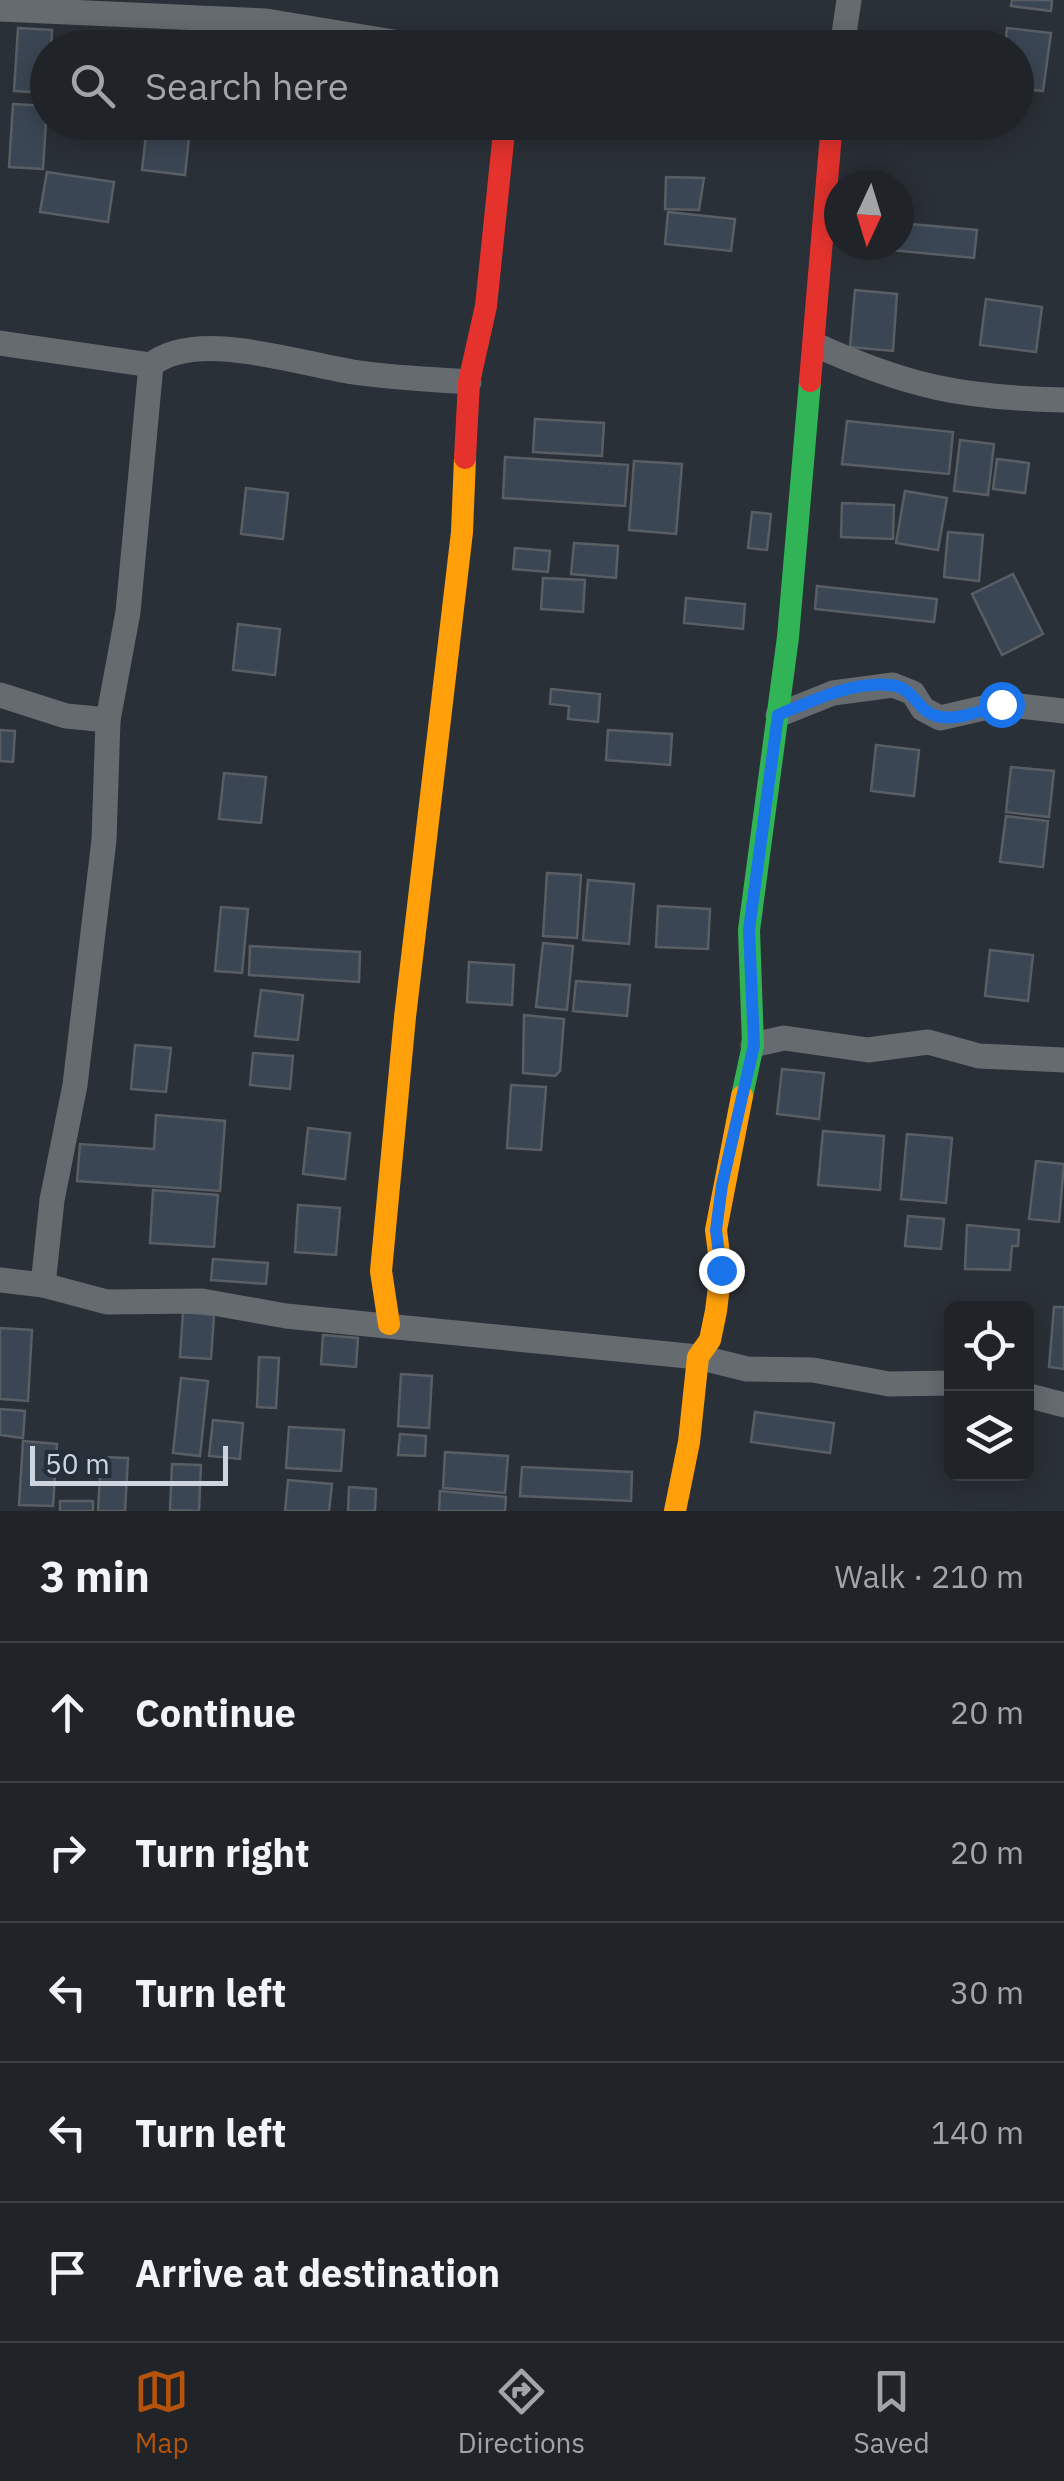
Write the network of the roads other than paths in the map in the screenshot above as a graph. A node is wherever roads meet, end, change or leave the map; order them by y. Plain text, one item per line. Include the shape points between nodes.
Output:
1 (849, 0) edge
2 (0, 9) edge
3 (321, 30) edge
4 (845, 30) edge
5 (503, 140) edge
6 (831, 140) edge
7 (0, 343) edge
8 (816, 346) junction
9 (151, 365) junction
10 (469, 382) junction
11 (1064, 400) edge
12 (0, 695) edge
13 (1064, 711) edge
14 (778, 715) junction
15 (108, 720) junction
16 (750, 1008) junction
17 (784, 1038) junction
18 (754, 1045) junction
19 (1064, 1060) edge
20 (0, 1280) edge
21 (43, 1285) junction
22 (389, 1324) junction
23 (698, 1357) junction
24 (944, 1384) edge
25 (1034, 1396) edge
26 (1064, 1405) edge
27 (675, 1511) edge

1 - 4 street
2 - 3 street via 266,21
5 - 10 street via 486,306
6 - 8 street
7 - 9 street
8 - 11 street via 926,389
8 - 14 street
9 - 10 street via 166,353 202,349
9 - 15 street via 128,612
10 - 22 street via 462,532 425,819 381,1271
12 - 15 street via 66,716
13 - 14 street via 1001,704 940,718 892,684 832,693
14 - 16 street via 749,930
15 - 21 street via 102,858
16 - 17 street
16 - 18 street
17 - 18 street
17 - 19 street via 848,1050 928,1042 979,1056
18 - 23 street via 722,1185 716,1310 710,1340
20 - 21 street
21 - 22 street via 107,1302 202,1302
22 - 23 street
23 - 24 street via 747,1369
23 - 27 street
25 - 26 street

